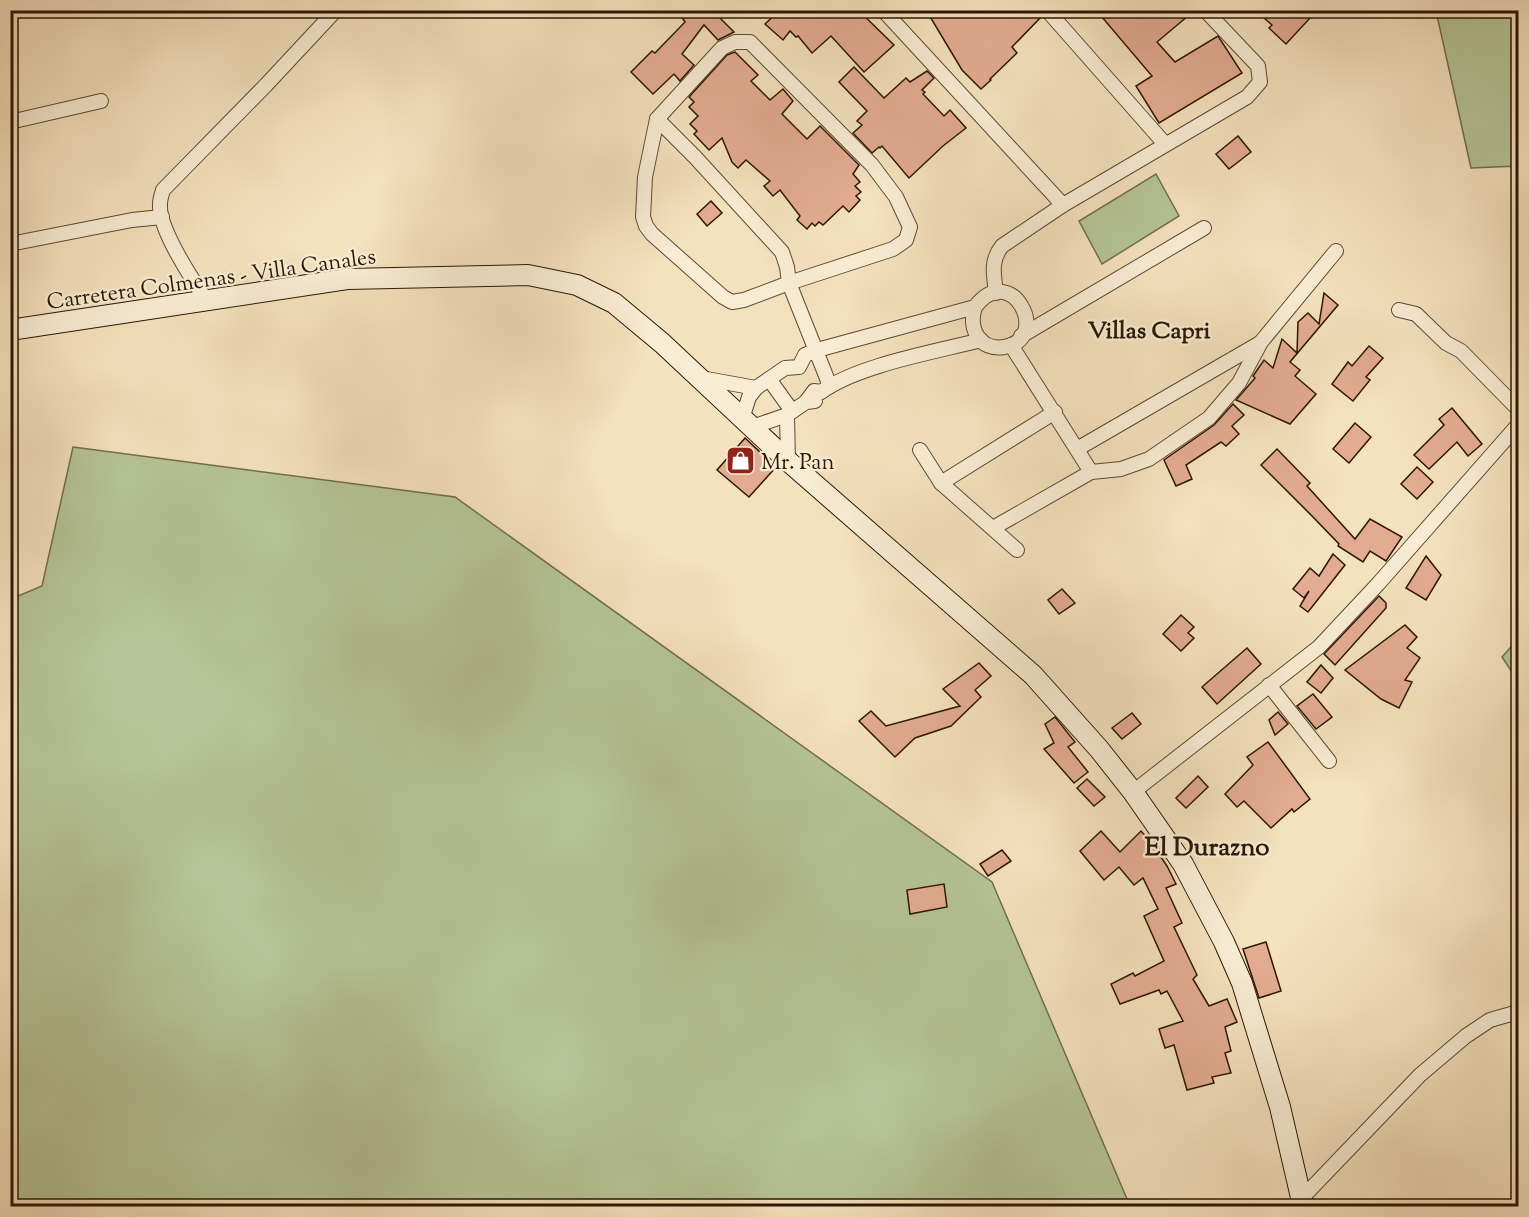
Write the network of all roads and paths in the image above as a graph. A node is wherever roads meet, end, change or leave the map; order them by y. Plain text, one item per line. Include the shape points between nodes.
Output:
1 (336, 10) edge
2 (883, 10) edge
3 (1047, 10) edge
4 (1211, 12) edge
5 (101, 101) dead end
6 (657, 119) junction
7 (10, 122) edge
8 (1165, 144) junction
9 (1063, 206) junction
10 (162, 217) junction
11 (1204, 228) dead end
12 (10, 244) edge
13 (1336, 251) dead end
14 (789, 283) junction
15 (996, 292) junction
16 (207, 301) junction
17 (975, 307) junction
18 (1399, 310) dead end
19 (10, 330) edge
20 (981, 340) junction
21 (1016, 340) junction
22 (1261, 342) junction
23 (811, 352) junction
24 (698, 378) junction
25 (769, 379) junction
26 (756, 388) junction
27 (825, 389) junction
28 (1518, 409) edge
29 (1055, 412) junction
30 (789, 413) junction
31 (747, 423) junction
32 (1518, 425) edge
33 (1077, 449) junction
34 (920, 450) dead end
35 (788, 461) junction
36 (1091, 472) junction
37 (941, 483) junction
38 (993, 528) junction
39 (1017, 550) dead end
40 (1269, 685) junction
41 (1329, 761) dead end
42 (1133, 792) junction
43 (1518, 1012) edge
44 (1302, 1203) edge

1 - 10 street via 163,190
2 - 9 street
3 - 8 street
4 - 8 street via 1258,66 1260,82 1247,97
5 - 7 street
6 - 14 street via 782,252
6 - 14 street via 645,177 644,217 652,234 732,302
6 - 14 street via 722,48 735,42 750,42 872,165 896,197 910,227 906,240 893,249
8 - 9 street
9 - 15 street via 1002,246 993,263
10 - 12 street
10 - 16 street via 182,265
11 - 21 street
13 - 22 street
14 - 23 street
15 - 17 street
15 - 21 street via 1013,297 1025,310 1025,328
16 - 19 street, Carretera Colmenas - Villa Canales
16 - 24 street, Carretera Colmenas - Villa Canales via 347,279 528,275 577,285 602,296
17 - 20 street via 972,325
17 - 23 street
18 - 28 street via 1416,314 1446,343 1461,351
20 - 21 street via 998,347
20 - 27 street via 873,368
21 - 29 street
22 - 33 street
22 - 36 street via 1239,383 1209,418 1149,459 1121,469
23 - 25 street via 799,367 785,368
23 - 27 street
24 - 26 street
24 - 31 street, Carretera Colmenas - Villa Canales
25 - 26 street
25 - 30 street
26 - 31 street via 749,397
27 - 30 street via 819,401 806,402
29 - 33 street
29 - 37 street
30 - 31 street
30 - 35 street
31 - 35 street, Carretera Colmenas - Villa Canales
32 - 40 street via 1339,627
33 - 36 street
34 - 37 street
35 - 42 street, Carretera Colmenas - Villa Canales via 1033,675
36 - 38 street
37 - 38 street
38 - 39 street
40 - 41 street
40 - 42 street
42 - 44 street, Carretera Colmenas - Villa Canales via 1183,864 1242,982 1280,1107
43 - 44 street via 1490,1020 1420,1075

